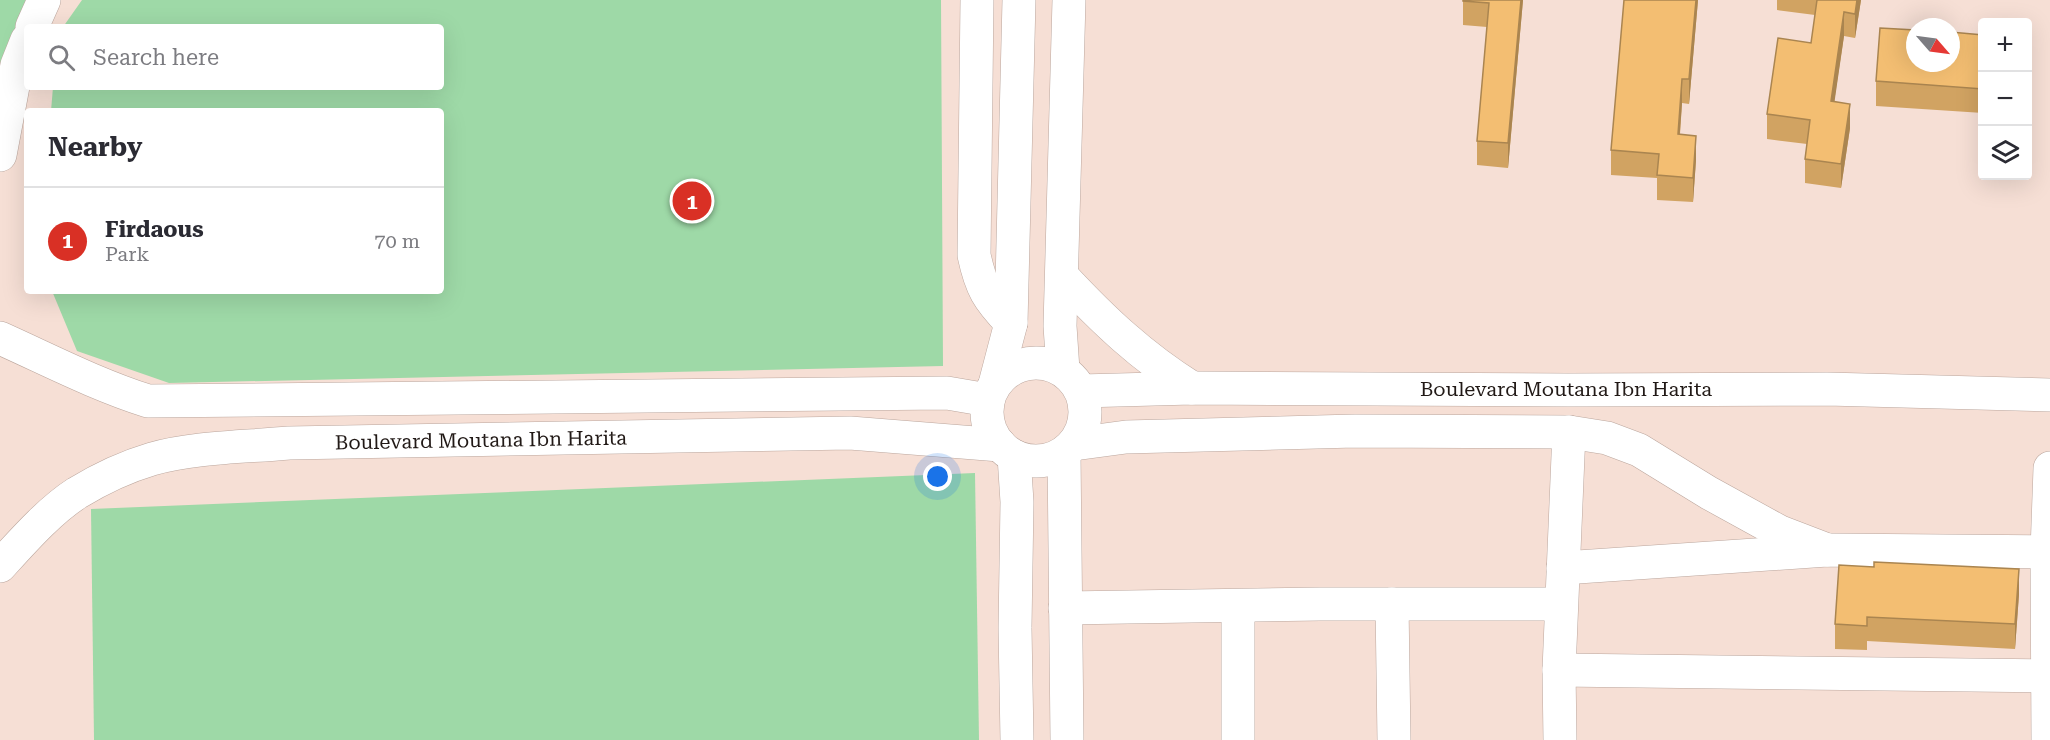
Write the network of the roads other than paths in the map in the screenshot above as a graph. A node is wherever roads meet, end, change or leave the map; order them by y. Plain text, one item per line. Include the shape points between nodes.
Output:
1 (44, 0) edge
2 (977, 0) edge
3 (1019, 0) edge
4 (1069, 0) edge
5 (33, 24) edge
6 (24, 48) edge
7 (0, 155) edge
8 (1062, 276) junction
9 (1011, 323) junction
10 (0, 338) edge
11 (1072, 380) junction
12 (1192, 388) junction
13 (992, 392) junction
14 (2050, 395) edge
15 (1569, 432) junction
16 (1069, 448) junction
17 (1007, 451) junction
18 (2050, 468) edge
19 (1827, 550) junction
20 (2048, 552) edge
21 (0, 566) edge
22 (1563, 568) junction
23 (1392, 604) junction
24 (1561, 604) junction
25 (1238, 606) junction
26 (1065, 608) junction
27 (1559, 669) junction
28 (2048, 676) junction
29 (1017, 740) edge
30 (1067, 740) edge
31 (1238, 740) edge
32 (1394, 740) edge
33 (1560, 740) edge
34 (2048, 740) edge

1 - 5 street
2 - 9 street via 974,255 979,280 991,303
3 - 9 street
4 - 8 street
6 - 7 street via 17,65
8 - 11 street via 1060,326
8 - 12 street via 1130,345
9 - 13 street
10 - 13 street, Boulevard Moutana Ibn Harita via 148,401
11 - 12 street, Boulevard Moutana Ibn Harita
11 - 13 street via 1050,364 1035,362 1007,372
11 - 16 street via 1085,405 1085,418 1081,432
12 - 14 street, Boulevard Moutana Ibn Harita via 1827,389
13 - 17 street via 987,416 991,432
15 - 16 street via 1355,431 1126,437
15 - 19 street via 1607,438 1639,450 1779,532
15 - 22 street
16 - 17 street via 1048,460 1031,461
16 - 26 street
17 - 21 street, Boulevard Moutana Ibn Harita via 850,433 289,443 207,450 153,458 117,471 75,494
17 - 29 street via 1017,502
18 - 20 street
19 - 20 street
19 - 22 street
20 - 28 street
22 - 24 street
23 - 24 street
23 - 25 street
23 - 32 street
24 - 27 street
25 - 26 street
25 - 31 street
26 - 30 street
27 - 28 street
27 - 33 street
28 - 34 street

